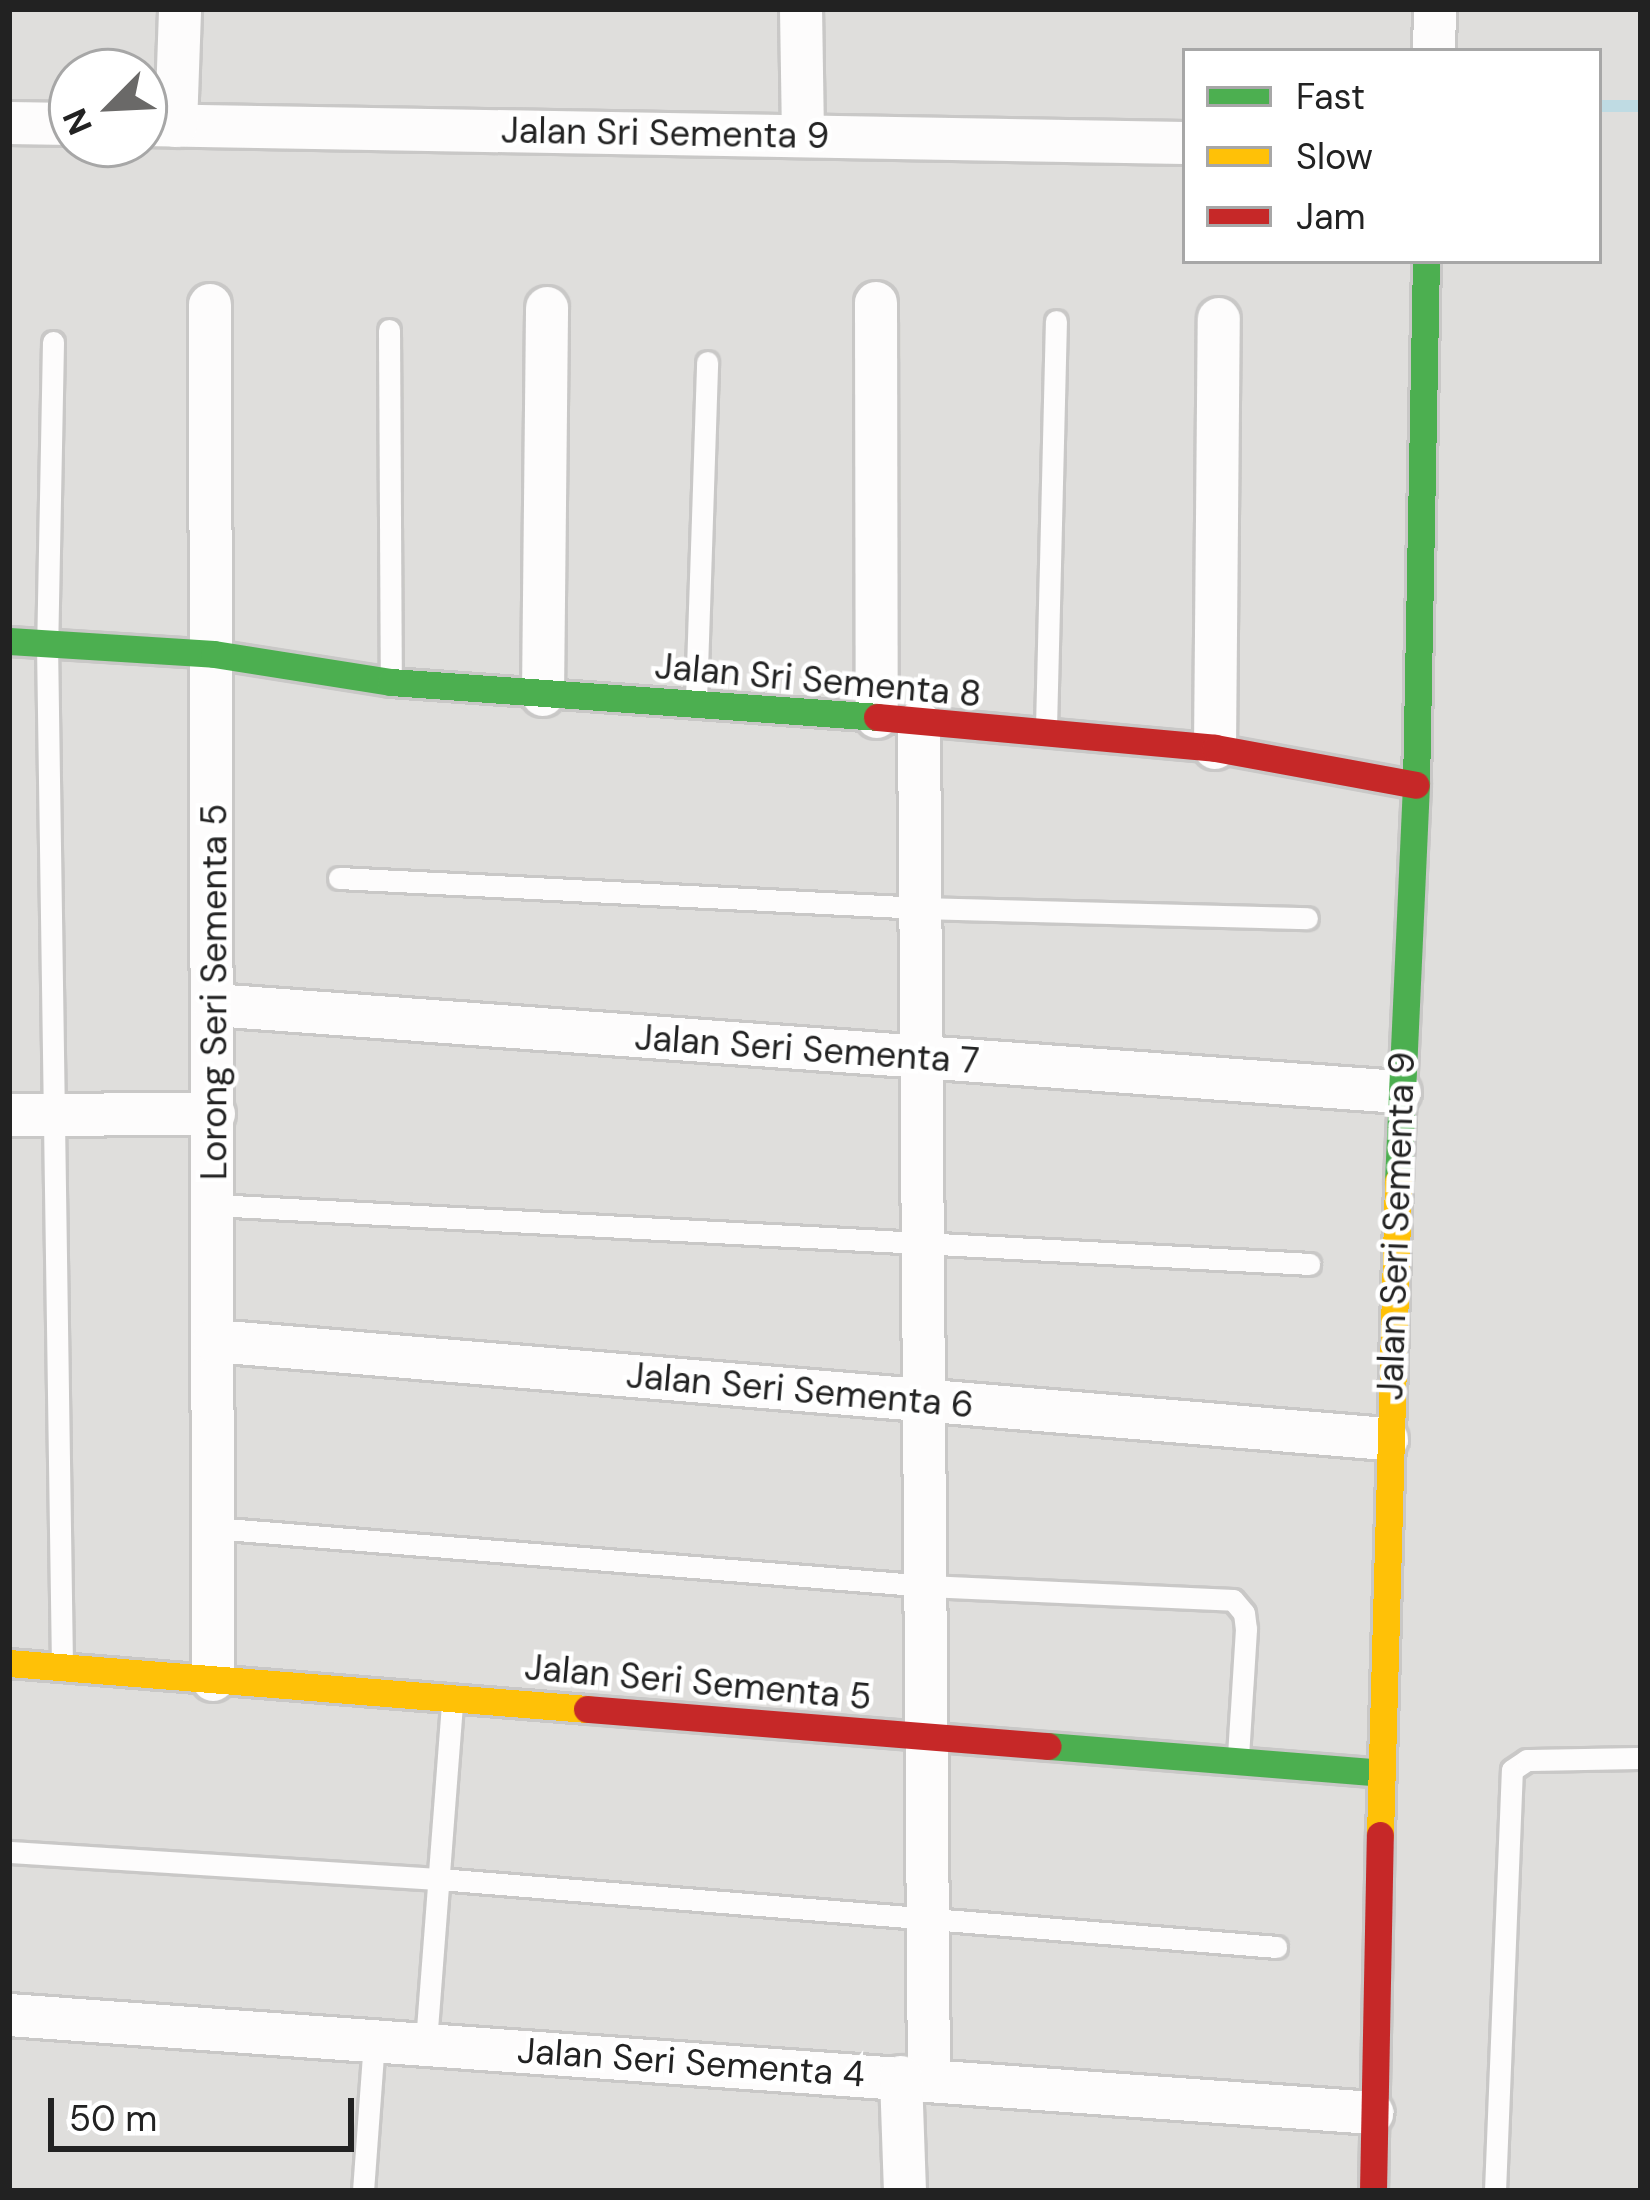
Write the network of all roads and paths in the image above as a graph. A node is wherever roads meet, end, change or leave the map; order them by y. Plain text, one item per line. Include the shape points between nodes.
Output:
1 (180, 9) edge
2 (801, 9) edge
3 (1435, 9) edge
4 (1434, 48) edge
5 (168, 79) edge
6 (9, 123) edge
7 (48, 124) edge
8 (168, 126) edge
9 (803, 134) junction
10 (1182, 143) edge
11 (1426, 264) edge
12 (876, 303) dead end
13 (210, 305) dead end
14 (547, 308) dead end
15 (1220, 320) dead end
16 (1056, 321) dead end
17 (389, 330) dead end
18 (53, 342) dead end
19 (707, 362) dead end
20 (9, 640) edge
21 (47, 643) junction
22 (214, 654) junction
23 (391, 682) junction
24 (543, 694) junction
25 (696, 706) junction
26 (898, 720) junction
27 (1046, 735) junction
28 (1215, 748) junction
29 (1416, 785) junction
30 (339, 878) dead end
31 (921, 908) junction
32 (1307, 918) dead end
33 (214, 1005) junction
34 (923, 1057) junction
35 (1400, 1092) junction
36 (214, 1114) junction
37 (9, 1115) edge
38 (53, 1115) junction
39 (214, 1205) junction
40 (924, 1246) junction
41 (1309, 1264) dead end
42 (214, 1341) junction
43 (926, 1401) junction
44 (1387, 1439) junction
45 (214, 1528) junction
46 (927, 1586) junction
47 (9, 1663) edge
48 (62, 1667) junction
49 (213, 1680) junction
50 (452, 1698) junction
51 (928, 1737) junction
52 (1641, 1758) edge
53 (1238, 1762) junction
54 (1380, 1773) junction
55 (9, 1852) edge
56 (439, 1879) junction
57 (928, 1918) junction
58 (1276, 1947) dead end
59 (9, 2015) edge
60 (374, 2040) junction
61 (426, 2042) junction
62 (915, 2079) junction
63 (1372, 2114) junction
64 (363, 2191) edge
65 (905, 2191) edge
66 (1373, 2191) edge
67 (1495, 2191) edge

1 - 5 street
2 - 9 street
3 - 4 street
6 - 7 street
8 - 9 street, Jalan Sri Sementa 9
9 - 10 street, Jalan Sri Sementa 9
11 - 29 street, Jalan Seri Sementa 9
12 - 26 street
13 - 22 street, Lorong Seri Sementa 5
14 - 24 street
15 - 28 street
16 - 27 lane
17 - 23 lane
18 - 21 lane
19 - 25 lane
20 - 21 street, Jalan Sri Sementa 8
21 - 22 street, Jalan Sri Sementa 8
21 - 38 lane
22 - 23 street, Jalan Sri Sementa 8
22 - 33 street, Lorong Seri Sementa 5
23 - 24 street, Jalan Sri Sementa 8
24 - 25 street, Jalan Sri Sementa 8
25 - 26 street, Jalan Sri Sementa 8
26 - 27 street, Jalan Sri Sementa 8
26 - 31 street
27 - 28 street, Jalan Sri Sementa 8
28 - 29 street, Jalan Sri Sementa 8
29 - 35 street, Jalan Seri Sementa 9
30 - 31 lane
31 - 32 lane
31 - 34 street
33 - 34 street, Jalan Seri Sementa 7
33 - 36 street, Lorong Seri Sementa 5
34 - 35 street, Jalan Seri Sementa 7
34 - 40 street
35 - 44 street, Jalan Seri Sementa 9
36 - 38 street
36 - 39 street, Lorong Seri Sementa 5
37 - 38 street
38 - 48 lane
39 - 40 lane
39 - 42 street, Lorong Seri Sementa 5
40 - 41 lane
40 - 43 street
42 - 43 street, Jalan Seri Sementa 6
42 - 45 street, Lorong Seri Sementa 5
43 - 44 street, Jalan Seri Sementa 6
43 - 46 street
44 - 54 street, Jalan Seri Sementa 9
45 - 46 lane
45 - 49 street, Lorong Seri Sementa 5
46 - 51 street
46 - 53 lane via 1233,1600 1246,1629
47 - 48 street, Jalan Seri Sementa 5
48 - 49 street, Jalan Seri Sementa 5
49 - 50 street, Jalan Seri Sementa 5
50 - 51 street, Jalan Seri Sementa 5
50 - 56 lane
51 - 53 street, Jalan Seri Sementa 5
51 - 57 street
52 - 67 lane via 1527,1760 1512,1770
53 - 54 street, Jalan Seri Sementa 5
54 - 63 street, Jalan Seri Sementa 9
55 - 56 lane
56 - 57 lane
56 - 61 lane
57 - 58 lane
57 - 62 street
59 - 60 street, Jalan Seri Sementa 4
60 - 61 street, Jalan Seri Sementa 4
60 - 64 lane
61 - 62 street, Jalan Seri Sementa 4
62 - 63 street, Jalan Seri Sementa 4
62 - 65 street
63 - 66 street, Jalan Seri Sementa 9

